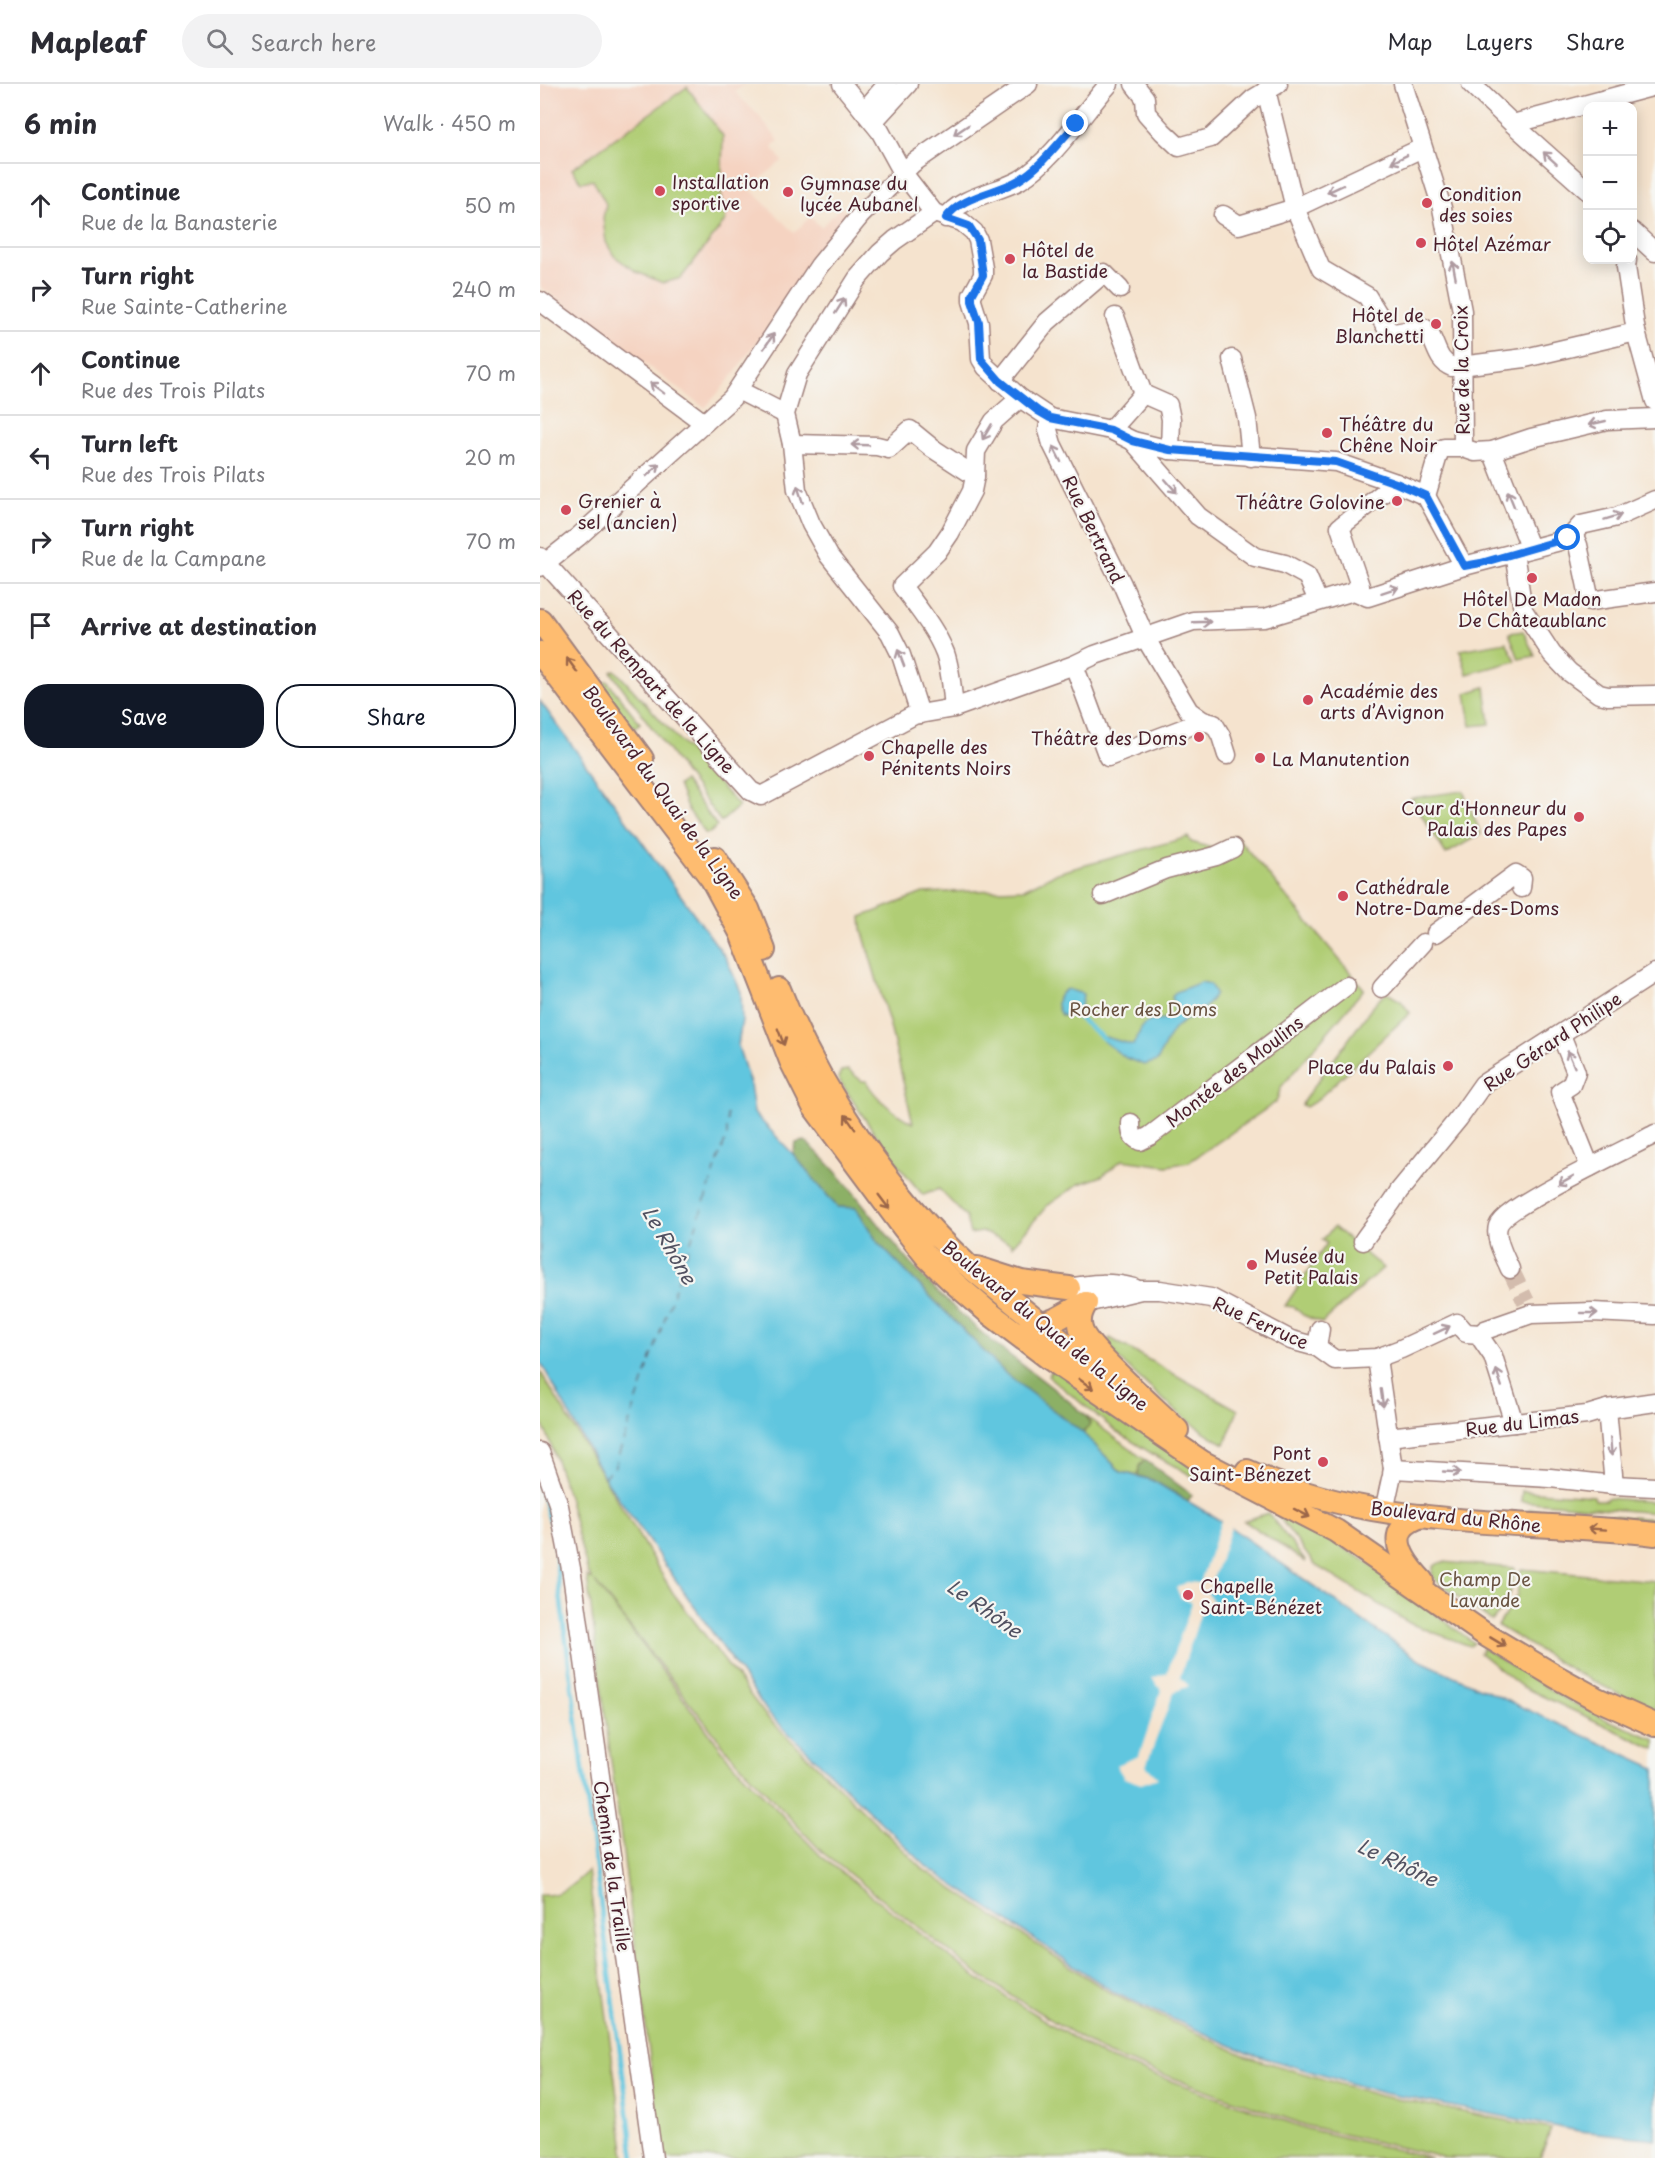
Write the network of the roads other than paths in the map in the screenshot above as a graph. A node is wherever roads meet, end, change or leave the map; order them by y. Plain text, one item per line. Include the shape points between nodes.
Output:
1 (842, 84) edge
2 (887, 84) edge
3 (908, 84) edge
4 (1028, 84) edge
5 (1109, 84) edge
6 (1134, 84) edge
7 (1403, 84) edge
8 (1471, 84) edge
9 (1655, 86) edge
10 (1272, 87) edge
11 (869, 116) junction
12 (1513, 124) junction
13 (1422, 148) junction
14 (903, 173) junction
15 (1583, 187) edge
16 (1295, 208) junction
17 (940, 215) junction
18 (1223, 215) dead end
19 (1626, 264) edge
20 (1120, 289) dead end
21 (540, 300) edge
22 (1115, 317) dead end
23 (1636, 332) junction
24 (1463, 357) junction
25 (1232, 359) dead end
26 (1000, 381) junction
27 (738, 390) junction
28 (1143, 394) junction
29 (1020, 398) junction
30 (1655, 401) edge
31 (785, 414) junction
32 (1050, 418) junction
33 (1655, 418) edge
34 (704, 423) junction
35 (1111, 430) junction
36 (1133, 441) junction
37 (792, 444) junction
38 (1463, 448) junction
39 (1170, 450) junction
40 (1492, 451) junction
41 (1251, 457) junction
42 (975, 476) junction
43 (1396, 483) junction
44 (1426, 496) junction
45 (1655, 500) edge
46 (1573, 534) junction
47 (1522, 550) junction
48 (542, 562) edge
49 (1464, 566) junction
50 (1360, 592) junction
51 (1655, 592) edge
52 (1318, 601) junction
53 (540, 620) edge
54 (1146, 639) junction
55 (540, 653) edge
56 (1074, 665) junction
57 (1655, 695) edge
58 (954, 708) junction
59 (920, 714) junction
60 (1203, 721) junction
61 (1227, 755) dead end
62 (1233, 848) dead end
63 (1521, 888) dead end
64 (1103, 895) dead end
65 (1652, 980) edge
66 (1346, 986) dead end
67 (1382, 987) dead end
68 (1563, 1040) dead end
69 (1131, 1123) dead end
70 (1655, 1134) edge
71 (1590, 1167) junction
72 (1361, 1234) dead end
73 (966, 1264) junction
74 (1510, 1269) tunnel mouth
75 (1077, 1295) junction
76 (988, 1312) junction
77 (1655, 1315) edge
78 (1041, 1326) junction
79 (1320, 1329) dead end
80 (1481, 1334) junction
81 (1323, 1352) junction
82 (1049, 1358) junction
83 (1377, 1358) junction
84 (1655, 1402) edge
85 (1607, 1409) junction
86 (1514, 1423) junction
87 (1177, 1430) junction
88 (1388, 1437) junction
89 (540, 1452) edge
90 (1229, 1470) junction
91 (1392, 1474) junction
92 (1614, 1485) junction
93 (1655, 1487) edge
94 (1384, 1511) junction
95 (1422, 1516) junction
96 (1655, 1534) edge
97 (1406, 1563) junction
98 (1449, 1609) junction
99 (1655, 1725) edge
100 (653, 2158) edge

1 - 11 street
2 - 11 street
3 - 11 street
4 -> 14 street
5 - 17 street via 1029,173
6 - 10 street via 1145,98 1146,113 1179,147 1211,138
7 - 13 street, Rue de la Croix
8 - 12 street
9 - 12 street
10 - 16 street
11 - 14 street
15 -> 12 street
13 -> 16 street
24 -> 13 street, Rue de la Croix via 1462,311 1442,208
14 - 17 street
27 -> 14 street via 819,266 860,216
16 - 18 street via 1239,225
16 - 24 street via 1321,269 1367,296 1388,330 1394,333 1424,328 1446,365 1452,367
17 - 26 street via 969,226 983,238 983,275 972,301 979,322 981,359
31 -> 17 street via 797,374 857,279 895,240
19 - 23 street
20 - 26 street via 1104,273 1047,322
34 -> 21 street
22 - 28 street
23 - 24 street via 1525,358
23 - 30 street
24 - 38 street, Rue de la Croix
25 - 41 street via 1247,418
26 - 29 street
27 - 31 street
27 - 34 street
28 - 35 street
28 - 39 street via 1168,405
29 - 32 street
29 -> 42 street via 994,421 976,451
31 - 37 street
32 - 35 street
54 -> 32 street, Rue Bertrand via 1052,444
33 -> 40 street via 1606,420
48 -> 34 street via 578,537
35 - 36 street
36 - 39 street
36 -> 52 street via 1198,516 1255,557 1285,564 1307,576
42 -> 37 street via 910,430 889,449
59 -> 37 street via 890,633 829,556 812,524 797,490
38 - 40 street
38 - 44 street via 1444,448 1439,452
39 - 41 street
47 -> 40 street
41 - 43 street via 1336,462
42 - 58 street via 972,491 950,533 937,552 902,586 945,653
43 - 44 street
43 - 50 street via 1340,527
44 - 49 street
46 -> 45 street via 1581,525 1617,517
46 - 47 street
46 - 51 street via 1590,601
47 - 49 street
47 - 57 street via 1523,610 1552,654 1599,694
48 - 59 street, Rue du Rempart de la Ligne via 750,791 761,796
50 -> 49 street via 1368,597
50 - 52 street
54 -> 52 street via 1193,621 1265,618
73 -> 53 main road, Boulevard du Quai de la Ligne via 910,1205 842,1111 800,1037 748,909 709,848
54 - 56 street
54 - 60 street, Rue Bertrand via 1189,711
55 -> 76 main road, Boulevard du Quai de la Ligne via 712,879 741,933 791,1061 814,1107 927,1257
56 - 58 street
56 - 60 street via 1108,757
58 - 59 street
60 - 61 street, Rue Bertrand via 1214,724
62 - 64 street via 1166,869
63 - 67 street via 1522,878 1516,874 1430,938
65 - 72 street, Rue Gérard Philipe via 1483,1084 1392,1204
66 - 69 street, Montée des Moulins via 1144,1140 1133,1137
71 -> 68 street via 1560,1092 1570,1085 1576,1072
70 - 71 street
71 -> 74 street via 1500,1220 1496,1228
73 - 75 main road
73 - 78 main road, Boulevard du Quai de la Ligne
75 - 78 main road via 1055,1320
75 - 81 street, Rue Ferruce via 1160,1290 1211,1298 1291,1340
75 - 87 main road via 1083,1336
76 - 78 main road
76 - 82 main road, Boulevard du Quai de la Ligne
80 -> 77 street via 1528,1308
78 - 82 main road
78 - 87 main road, Boulevard du Quai de la Ligne
79 - 81 street
83 -> 80 street, Rue Ferruce via 1457,1323 1466,1333
86 -> 80 street via 1493,1356
81 - 83 street, Rue Ferruce via 1335,1360
82 -> 90 main road, Boulevard du Quai de la Ligne via 1151,1429
83 -> 88 street
84 - 85 street, Rue du Limas
85 - 86 street, Rue du Limas
85 -> 92 street
86 - 88 street, Rue du Limas
87 - 90 main road, Boulevard du Quai de la Ligne
88 - 91 street
89 - 100 street, Chemin de la Traille via 559,1506 572,1574
90 - 94 main road, Boulevard du Rhône
90 -> 98 main road via 1336,1531
91 -> 92 street via 1550,1478
91 - 94 street
92 - 93 street
94 - 95 main road, Boulevard du Rhône
94 - 97 main road via 1385,1534
96 -> 95 main road, Boulevard du Rhône
95 - 97 main road via 1406,1524 1399,1536
97 - 98 main road
98 -> 99 main road via 1555,1676

